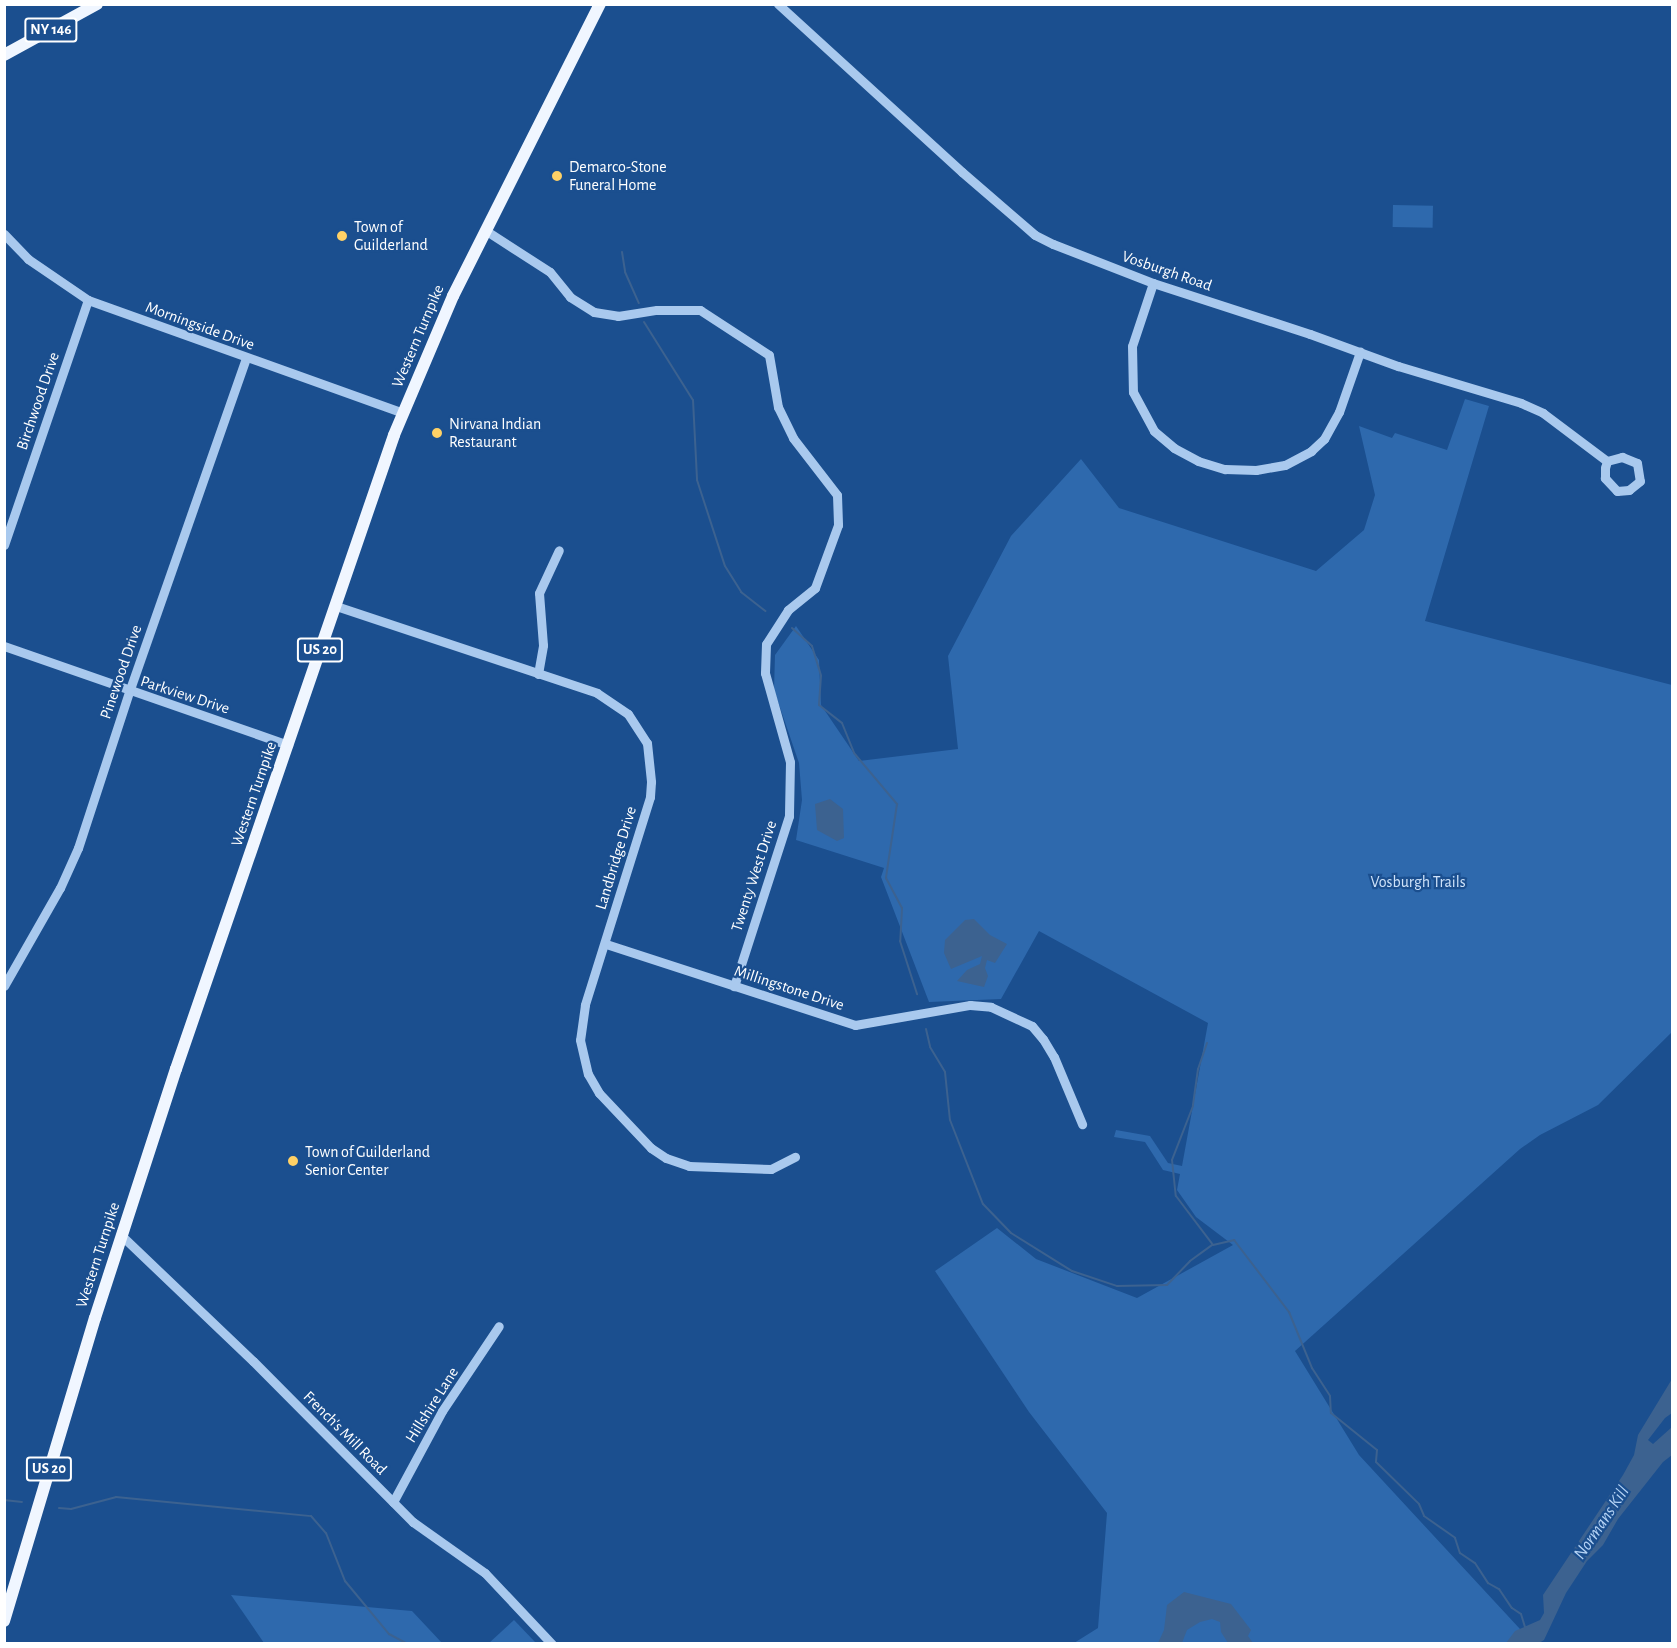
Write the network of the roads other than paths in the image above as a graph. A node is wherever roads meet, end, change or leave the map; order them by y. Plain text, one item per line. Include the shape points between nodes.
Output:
1 (97, 4) edge
2 (600, 4) edge
3 (778, 4) edge
4 (4, 55) edge
5 (485, 230) junction
6 (4, 234) edge
7 (1153, 283) junction
8 (88, 300) junction
9 (1360, 352) junction
10 (246, 358) junction
11 (403, 413) junction
12 (1606, 461) junction
13 (4, 545) edge
14 (559, 550) dead end
15 (336, 606) junction
16 (4, 646) edge
17 (538, 674) junction
18 (129, 692) junction
19 (288, 745) junction
20 (606, 944) junction
21 (4, 986) edge
22 (734, 986) junction
23 (1082, 1124) dead end
24 (795, 1157) dead end
25 (122, 1236) junction
26 (499, 1326) dead end
27 (393, 1502) junction
28 (6, 1613) edge
29 (552, 1644) edge

1 - 4 main road, NY 146
2 - 5 main road, Western Turnpike / US 20
3 - 7 street, Vosburgh Road via 897,115 1035,234 1087,259
5 - 11 main road, Western Turnpike / US 20
5 - 22 street, Twenty West Drive via 550,272 570,297 594,312 618,316 657,310 700,310 769,355 778,407 793,438 837,495 838,525 815,588 788,610 766,644 765,673 790,762 789,816
6 - 8 street, Morningside Drive via 50,277
7 - 9 street, Vosburgh Road
7 - 9 street via 1132,346 1133,392 1154,431 1173,448 1198,461 1225,469 1256,470 1285,465 1311,451 1324,439 1339,412
8 - 10 street, Morningside Drive
8 - 13 street, Birchwood Drive
9 - 12 street, Vosburgh Road via 1544,413
10 - 11 street, Morningside Drive
10 - 18 street, Pinewood Drive
11 - 15 main road, Western Turnpike / US 20
12 - 12 street via 1605,478 1617,491 1629,490 1640,481 1639,469 1632,459
14 - 17 street via 539,593 543,645
15 - 17 street, Landbridge Drive
15 - 19 main road, Western Turnpike / US 20
16 - 18 street, Parkview Drive
17 - 20 street, Landbridge Drive via 597,693 612,702 628,714 647,743 650,797
18 - 19 street, Parkview Drive
18 - 21 street, Pinewood Drive via 78,849
19 - 25 main road, Western Turnpike / US 20
20 - 22 street, Millingstone Drive
20 - 24 street, Landbridge Drive via 581,1025 582,1056 599,1093 651,1148 689,1166 771,1169
22 - 23 street, Millingstone Drive via 855,1025 970,1005 991,1007 1032,1026 1043,1039
25 - 27 street, French's Mill Road
25 - 28 main road, Western Turnpike / US 20
26 - 27 street, Hillshire Lane via 442,1411
27 - 29 street, French's Mill Road via 413,1522 485,1573

